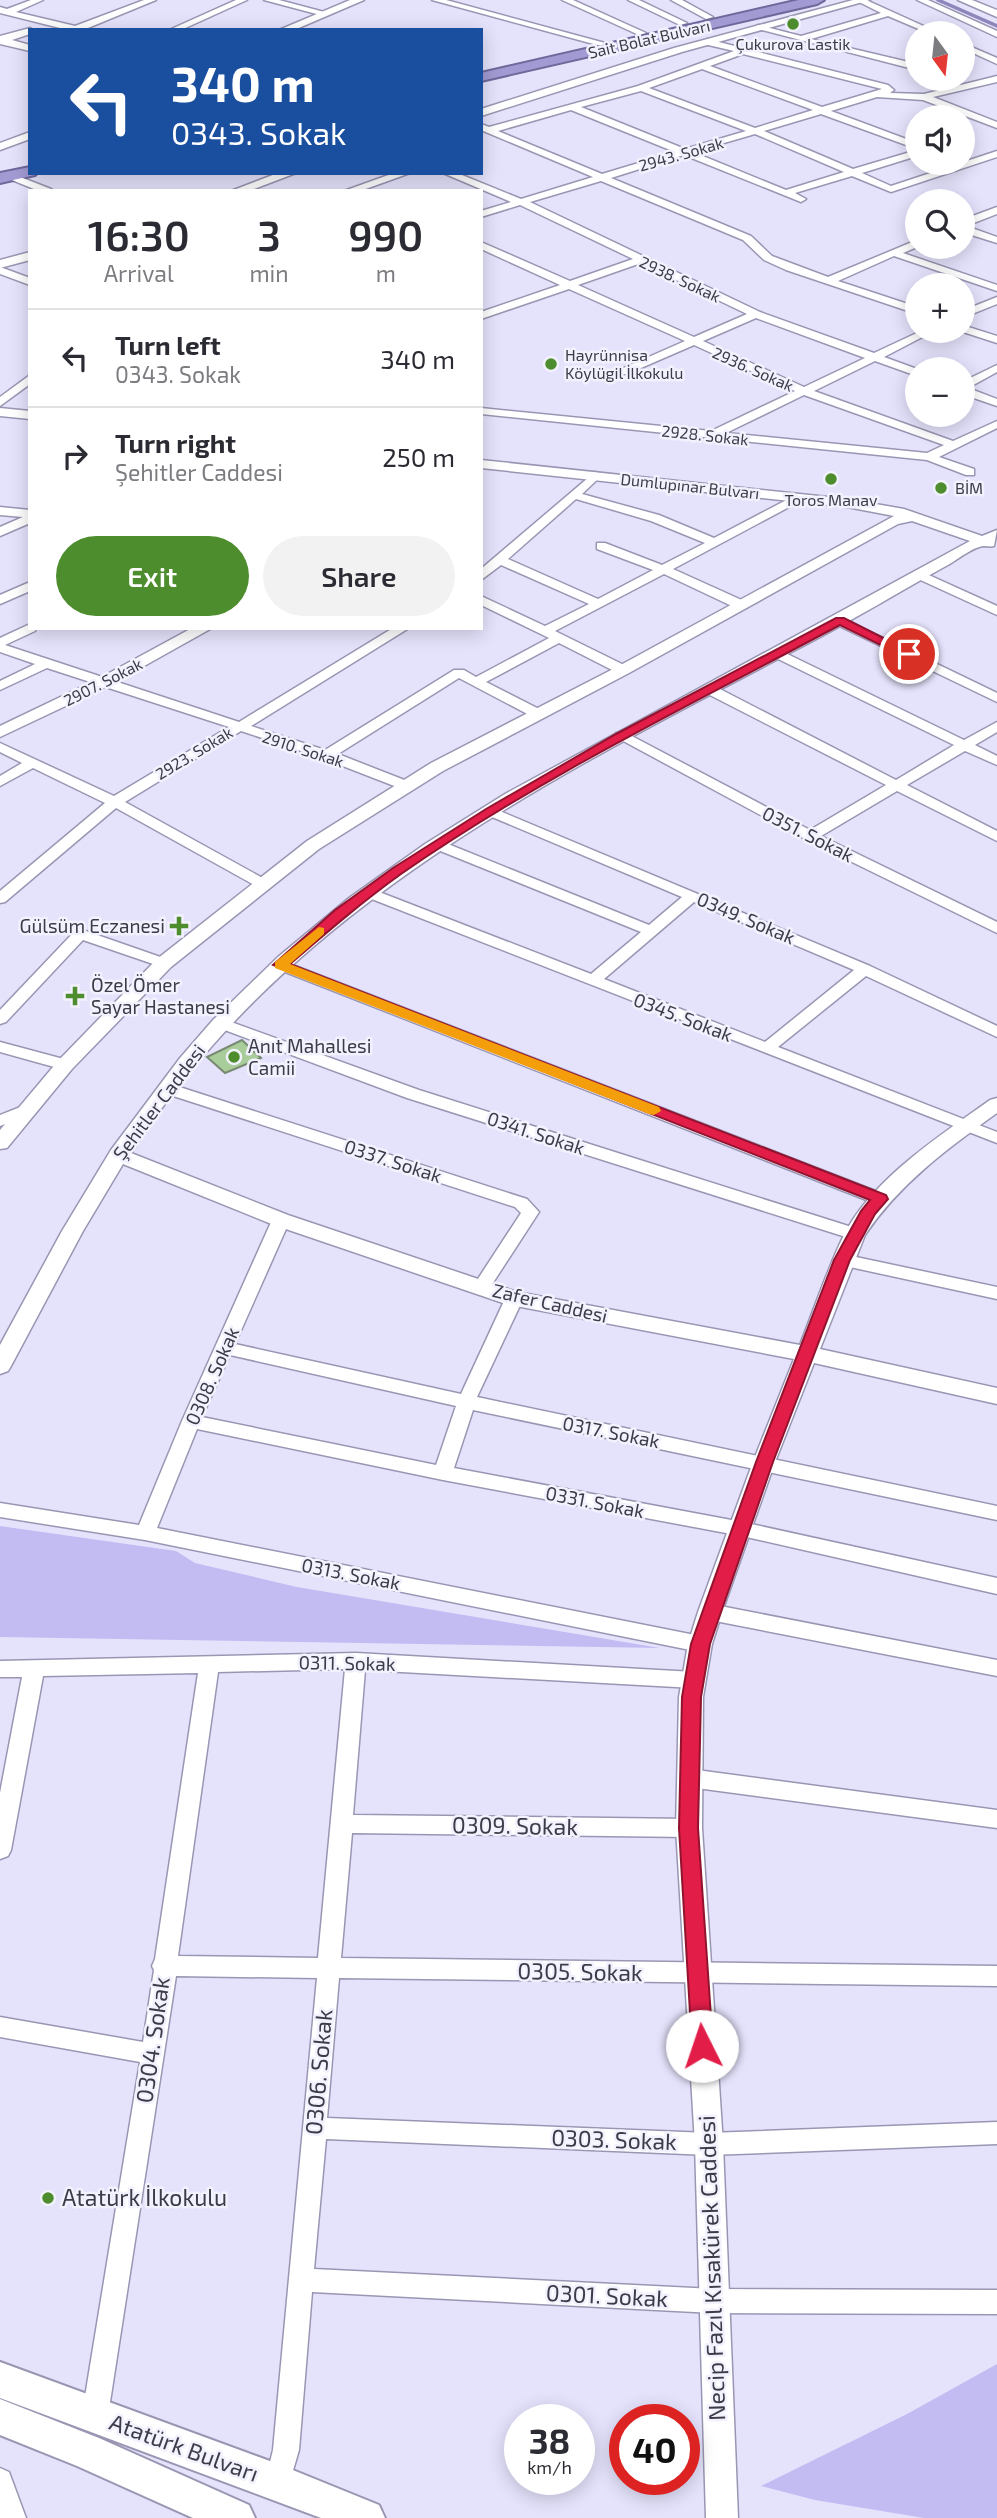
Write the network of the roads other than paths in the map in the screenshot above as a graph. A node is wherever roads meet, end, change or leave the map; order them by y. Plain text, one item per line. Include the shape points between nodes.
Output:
1 (39, 0) edge
2 (152, 0) edge
3 (243, 0) edge
4 (268, 0) edge
5 (359, 0) edge
6 (436, 0) edge
7 (566, 0) edge
8 (632, 0) edge
9 (675, 0) edge
10 (778, 0) edge
11 (816, 0) edge
12 (921, 0) edge
13 (963, 0) edge
14 (863, 1) edge
15 (483, 2) dead end
16 (464, 7) junction
17 (4, 11) edge
18 (324, 13) junction
19 (888, 13) junction
20 (997, 15) edge
21 (709, 17) junction
22 (907, 21) edge
23 (52, 23) junction
24 (683, 23) junction
25 (758, 27) junction
26 (37, 28) edge
27 (73, 28) edge
28 (80, 28) edge
29 (178, 28) edge
30 (289, 28) edge
31 (28, 31) edge
32 (642, 33) junction
33 (997, 34) edge
34 (803, 38) junction
35 (1, 40) edge
36 (707, 42) junction
37 (601, 43) junction
38 (28, 47) edge
39 (743, 51) junction
40 (975, 52) edge
41 (997, 61) edge
42 (905, 64) edge
43 (702, 66) junction
44 (483, 70) edge
45 (483, 78) edge
46 (997, 79) edge
47 (975, 82) edge
48 (978, 83) junction
49 (641, 88) junction
50 (880, 95) junction
51 (924, 97) junction
52 (572, 107) junction
53 (826, 111) junction
54 (483, 112) edge
55 (997, 125) edge
56 (485, 129) edge
57 (758, 132) junction
58 (28, 136) edge
59 (905, 141) edge
60 (0, 147) edge
61 (688, 152) junction
62 (997, 154) edge
63 (905, 157) edge
64 (975, 160) edge
65 (28, 163) edge
66 (28, 172) edge
67 (851, 173) junction
68 (3, 174) edge
69 (284, 175) edge
70 (399, 175) edge
71 (453, 175) edge
72 (934, 175) edge
73 (603, 177) junction
74 (43, 189) edge
75 (243, 189) edge
76 (356, 189) edge
77 (785, 193) junction
78 (801, 199) dead end
79 (521, 202) junction
80 (997, 210) edge
81 (483, 213) edge
82 (975, 220) edge
83 (975, 231) edge
84 (997, 240) edge
85 (483, 246) edge
86 (905, 248) edge
87 (894, 253) junction
88 (28, 257) edge
89 (640, 260) junction
90 (0, 264) edge
91 (0, 270) edge
92 (831, 280) junction
93 (28, 281) edge
94 (569, 284) junction
95 (997, 288) edge
96 (997, 300) edge
97 (905, 307) edge
98 (975, 309) edge
99 (484, 312) edge
100 (756, 314) junction
101 (975, 332) edge
102 (997, 340) edge
103 (690, 341) junction
104 (905, 342) edge
105 (873, 357) junction
106 (997, 368) edge
107 (905, 369) edge
108 (623, 372) dead end
109 (28, 381) edge
110 (975, 381) edge
111 (804, 391) junction
112 (975, 394) edge
113 (0, 403) edge
114 (997, 403) edge
115 (483, 411) edge
116 (0, 412) edge
117 (28, 415) edge
118 (997, 424) edge
119 (710, 436) junction
120 (954, 445) junction
121 (929, 457) junction
122 (483, 464) edge
123 (970, 472) dead end
124 (595, 477) junction
125 (574, 495) junction
126 (800, 498) junction
127 (0, 511) edge
128 (906, 515) junction
129 (28, 516) edge
130 (28, 517) edge
131 (0, 532) edge
132 (992, 540) edge
133 (716, 542) junction
134 (601, 547) dead end
135 (499, 559) junction
136 (664, 570) junction
137 (483, 574) edge
138 (920, 575) junction
139 (28, 587) edge
140 (0, 600) edge
141 (483, 601) edge
142 (600, 604) junction
143 (741, 605) junction
144 (997, 611) edge
145 (840, 621) junction
146 (28, 629) edge
147 (200, 630) edge
148 (400, 630) edge
149 (547, 631) junction
150 (559, 638) junction
151 (0, 645) edge
152 (776, 653) junction
153 (47, 663) junction
154 (623, 670) junction
155 (106, 681) junction
156 (476, 682) junction
157 (0, 686) edge
158 (709, 690) junction
159 (997, 698) edge
160 (538, 714) junction
161 (997, 726) edge
162 (237, 727) junction
163 (0, 732) edge
164 (621, 736) junction
165 (963, 744) junction
166 (0, 747) edge
167 (327, 755) junction
168 (997, 761) edge
169 (33, 762) junction
170 (0, 782) edge
171 (895, 785) junction
172 (407, 786) junction
173 (115, 802) junction
174 (491, 811) junction
175 (810, 836) junction
176 (997, 837) edge
177 (438, 845) junction
178 (263, 884) junction
179 (369, 893) junction
180 (693, 895) junction
181 (0, 899) edge
182 (997, 928) edge
183 (651, 931) junction
184 (164, 963) junction
185 (280, 965) junction
186 (865, 968) junction
187 (593, 981) junction
188 (0, 1019) edge
189 (220, 1023) junction
190 (997, 1032) edge
191 (0, 1047) edge
192 (766, 1049) junction
193 (65, 1065) junction
194 (167, 1088) junction
195 (997, 1104) edge
196 (23, 1111) junction
197 (0, 1121) edge
198 (965, 1128) junction
199 (997, 1138) edge
200 (0, 1143) edge
201 (118, 1155) junction
202 (880, 1199) junction
203 (281, 1220) junction
204 (855, 1234) junction
205 (842, 1260) junction
206 (481, 1288) junction
207 (997, 1293) edge
208 (514, 1299) junction
209 (225, 1348) junction
210 (807, 1354) junction
211 (0, 1366) edge
212 (997, 1396) edge
213 (467, 1400) junction
214 (191, 1421) junction
215 (764, 1462) junction
216 (443, 1473) junction
217 (0, 1510) edge
218 (997, 1513) edge
219 (742, 1529) junction
220 (145, 1533) junction
221 (997, 1586) edge
222 (710, 1612) junction
223 (700, 1644) junction
224 (356, 1661) junction
225 (209, 1665) junction
226 (997, 1668) edge
227 (0, 1669) edge
228 (34, 1669) junction
229 (694, 1680) junction
230 (690, 1778) junction
231 (997, 1818) edge
232 (341, 1824) junction
233 (689, 1828) junction
234 (0, 1850) edge
235 (163, 1966) junction
236 (329, 1969) junction
237 (697, 1974) junction
238 (997, 1976) edge
239 (0, 2027) edge
240 (153, 2054) junction
241 (314, 2128) junction
242 (997, 2133) edge
243 (709, 2144) junction
244 (301, 2280) junction
245 (714, 2301) junction
246 (997, 2302) edge
247 (0, 2380) edge
248 (94, 2415) junction
249 (0, 2417) edge
250 (0, 2481) edge
251 (278, 2482) junction
252 (13, 2518) edge
253 (236, 2518) edge
254 (366, 2518) edge
255 (722, 2518) edge

1 - 17 street
2 - 28 street
3 - 29 street
4 - 18 street
5 - 18 street
6 - 16 street
7 - 32 street
8 - 24 street
9 - 21 street
10 - 21 highway
11 - 45 highway, Sait Bolat Bulvarı
12 - 33 street
13 - 20 street
14 - 19 street
14 - 25 street
15 - 16 street
16 - 37 street
17 - 23 street
18 - 30 street
19 - 22 street
19 - 34 street
21 - 24 highway
23 - 26 street
23 - 27 street
24 - 32 highway
25 - 34 street
25 - 36 street
31 - 35 street
32 - 37 highway
34 - 42 street
35 - 38 street
36 - 39 street
36 - 54 street
37 - 44 highway
39 - 43 street
39 - 50 street via 889,90
40 - 41 street
43 - 49 street
43 - 53 street
46 - 48 street
47 - 48 street
48 - 51 street
49 - 52 street
49 - 57 street
50 - 51 street, 2943. Sokak
50 - 53 street, 2943. Sokak
51 - 55 street
52 - 56 street
52 - 61 street
53 - 57 street, 2943. Sokak
53 - 59 street
56 - 73 street
57 - 61 street, 2943. Sokak
57 - 67 street
58 - 60 street
61 - 73 street, 2943. Sokak
61 - 77 street
62 - 64 street
63 - 67 street
65 - 68 highway
66 - 68 highway
67 - 72 street via 891,189
67 - 77 street
68 - 74 street
69 - 75 street
70 - 76 street
71 - 79 street, 2938. Sokak
73 - 79 street, 2943. Sokak
73 - 92 street via 747,238 768,257 790,268
77 - 78 street
79 - 81 street, 2943. Sokak
79 - 89 street, 2938. Sokak
80 - 82 street
83 - 84 street
85 - 94 street, 2936. Sokak
86 - 87 street
87 - 92 street
87 - 95 street
88 - 90 street
89 - 94 street
89 - 100 street, 2938. Sokak
91 - 93 street
92 - 97 street
94 - 99 street
94 - 103 street, 2936. Sokak
96 - 98 street
100 - 103 street
100 - 105 street, 2938. Sokak
101 - 102 street
103 - 108 street
103 - 111 street, 2936. Sokak
104 - 105 street
105 - 107 street, 2938. Sokak
105 - 111 street
106 - 110 street
109 - 113 street
111 - 119 street
111 - 120 street, 2936. Sokak
112 - 114 street
115 - 119 street, 2928. Sokak
116 - 117 street
118 - 120 street
119 - 121 street, 2928. Sokak
120 - 121 street
121 - 123 street, 2928. Sokak
122 - 124 street, Dumlupınar Bulvarı
124 - 125 street
124 - 126 street, Dumlupınar Bulvarı
125 - 133 street via 655,518
125 - 135 street
126 - 128 street, Dumlupınar Bulvarı
126 - 133 street
127 - 129 street
128 - 132 street, Dumlupınar Bulvarı
128 - 143 street
130 - 131 street
132 - 138 street, Şehitler Caddesi
133 - 136 street
134 - 136 street
135 - 137 street
135 - 142 street
136 - 142 street
136 - 143 street
138 - 144 street
138 - 145 street, Şehitler Caddesi
139 - 140 street
141 - 149 street
142 - 149 street
143 - 154 street
145 - 152 street, Şehitler Caddesi
145 - 159 street
146 - 151 street
147 - 155 street, 2907. Sokak
148 - 162 street, 2923. Sokak
149 - 150 street
150 - 154 street
150 - 156 street
151 - 153 street, 2910. Sokak
152 - 158 street, Şehitler Caddesi
152 - 165 street
153 - 155 street, 2910. Sokak
153 - 157 street
154 - 160 street
155 - 162 street, 2910. Sokak
155 - 163 street, 2907. Sokak
156 - 160 street
156 - 167 street via 459,673
158 - 164 street, Şehitler Caddesi
158 - 171 street
160 - 172 street
161 - 165 street
162 - 167 street, 2910. Sokak
162 - 173 street, 2923. Sokak
164 - 174 street, Şehitler Caddesi
164 - 175 street, 0351. Sokak
165 - 168 street
165 - 171 street
166 - 169 street
167 - 172 street, 2910. Sokak
169 - 170 street
169 - 173 street
171 - 175 street
171 - 176 street
172 - 178 street via 313,845
173 - 178 street
173 - 181 street, 2923. Sokak
174 - 177 street, Şehitler Caddesi
174 - 180 street, 0349. Sokak
175 - 182 street, 0351. Sokak
177 - 179 street, Şehitler Caddesi
177 - 183 street
178 - 184 street
179 - 185 street, Şehitler Caddesi
179 - 187 street, 0345. Sokak
180 - 183 street
180 - 186 street, 0349. Sokak
183 - 187 street
184 - 188 street via 80,934
184 - 193 street
185 - 189 street, Şehitler Caddesi
185 - 202 street
186 - 190 street, 0349. Sokak
186 - 192 street
187 - 192 street, 0345. Sokak
189 - 194 street, Şehitler Caddesi
189 - 204 street, 0341. Sokak via 413,1094
191 - 193 street
192 - 198 street, 0345. Sokak
193 - 196 street
194 - 201 street, Şehitler Caddesi
194 - 206 street, 0337. Sokak via 521,1203 530,1212
195 - 198 street, Necip Fazıl Kısakürek Caddesi
196 - 197 street
196 - 200 street
198 - 199 street, 0345. Sokak
198 - 202 street, Necip Fazıl Kısakürek Caddesi
201 - 203 street, Zafer Caddesi
201 - 211 street, Şehitler Caddesi via 56,1257
202 - 204 street, Necip Fazıl Kısakürek Caddesi
203 - 206 street, Zafer Caddesi
203 - 209 street, 0308. Sokak
204 - 205 street, Necip Fazıl Kısakürek Caddesi
205 - 207 street
205 - 210 street, Necip Fazıl Kısakürek Caddesi
206 - 208 street, Zafer Caddesi
208 - 210 street, Zafer Caddesi
208 - 213 street
209 - 213 street, 0317. Sokak
209 - 214 street, 0308. Sokak
210 - 212 street, Zafer Caddesi
210 - 215 street, Necip Fazıl Kısakürek Caddesi
213 - 215 street, 0317. Sokak
213 - 216 street
214 - 216 street, 0331. Sokak
214 - 220 street, 0308. Sokak
215 - 218 street, 0317. Sokak
215 - 219 street, Necip Fazıl Kısakürek Caddesi
216 - 219 street, 0331. Sokak
217 - 220 street, 0313. Sokak
219 - 221 street, 0331. Sokak
219 - 222 street, Necip Fazıl Kısakürek Caddesi
220 - 223 street, 0313. Sokak
222 - 223 street, Necip Fazıl Kısakürek Caddesi
222 - 226 street
223 - 229 street, Necip Fazıl Kısakürek Caddesi
224 - 225 street, 0311. Sokak
224 - 229 street, 0311. Sokak
224 - 232 street, 0306. Sokak
225 - 228 street, 0311. Sokak
225 - 235 street, 0304. Sokak
227 - 228 street, 0311. Sokak
228 - 234 street
229 - 230 street, Necip Fazıl Kısakürek Caddesi
230 - 231 street
230 - 233 street, Necip Fazıl Kısakürek Caddesi
232 - 233 street, 0309. Sokak
232 - 236 street, 0306. Sokak
233 - 237 street, Necip Fazıl Kısakürek Caddesi
235 - 236 street, 0305. Sokak
235 - 240 street, 0304. Sokak
236 - 237 street, 0305. Sokak
236 - 241 street, 0306. Sokak
237 - 238 street, 0305. Sokak
237 - 243 street, Necip Fazıl Kısakürek Caddesi
239 - 240 street
240 - 248 street, 0304. Sokak
241 - 243 street, 0303. Sokak
241 - 244 street, 0306. Sokak
242 - 243 street, 0303. Sokak
243 - 245 street, Necip Fazıl Kısakürek Caddesi
244 - 245 street, 0301. Sokak
244 - 251 street, 0306. Sokak via 286,2450
245 - 246 street, 0301. Sokak
245 - 255 street, Necip Fazıl Kısakürek Caddesi
247 - 248 main road, Atatürk Bulvarı
248 - 251 main road, Atatürk Bulvarı
249 - 253 main road
250 - 252 street
251 - 254 main road, Atatürk Bulvarı

